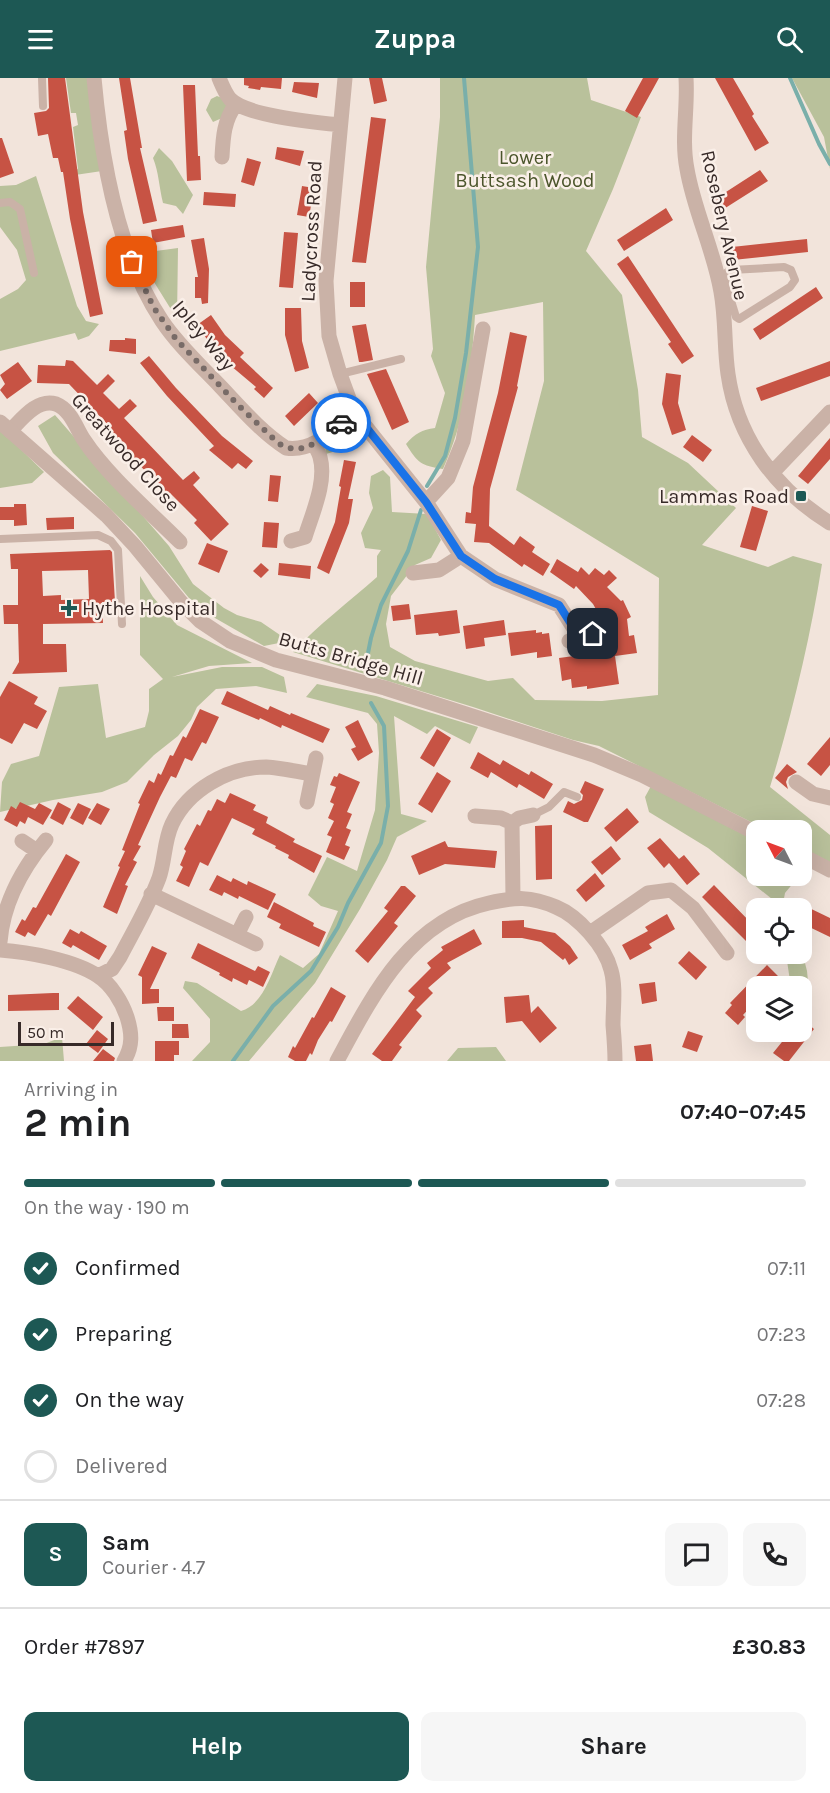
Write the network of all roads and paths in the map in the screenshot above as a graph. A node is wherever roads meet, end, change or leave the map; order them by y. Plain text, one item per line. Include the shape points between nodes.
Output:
1 (42, 78) edge
2 (94, 78) edge
3 (219, 78) edge
4 (345, 78) edge
5 (686, 78) edge
6 (236, 104) junction
7 (43, 106) dead end
8 (339, 125) junction
9 (222, 157) dead end
10 (0, 203) edge
11 (33, 273) dead end
12 (724, 291) junction
13 (483, 329) dead end
14 (401, 358) dead end
15 (340, 374) junction
16 (354, 412) junction
17 (830, 412) edge
18 (5, 426) edge
19 (314, 444) junction
20 (771, 473) junction
21 (426, 502) junction
22 (830, 523) edge
23 (0, 538) edge
24 (180, 542) dead end
25 (302, 542) dead end
26 (461, 556) junction
27 (413, 573) dead end
28 (122, 624) dead end
29 (580, 638) dead end
30 (316, 758) dead end
31 (311, 774) junction
32 (796, 782) dead end
33 (577, 797) dead end
34 (830, 798) edge
35 (307, 802) dead end
36 (533, 815) joint
37 (475, 816) dead end
38 (512, 823) junction
39 (746, 828) edge
40 (22, 841) dead end
41 (812, 861) edge
42 (830, 870) edge
43 (152, 894) junction
44 (513, 898) junction
45 (246, 917) dead end
46 (590, 933) junction
47 (237, 935) junction
48 (0, 942) edge
49 (256, 944) dead end
50 (0, 950) edge
51 (727, 953) dead end
52 (98, 976) junction
53 (124, 1061) edge
54 (337, 1061) edge
55 (615, 1061) edge

1 - 7 lane
2 - 19 street, Ipley Way via 112,192 132,262 154,308 176,339 278,443 295,449
3 - 6 street
4 - 8 street, Ladycross Road
5 - 12 street, Rosebery Avenue via 686,168
6 - 8 street via 277,117
6 - 9 street via 228,114
8 - 15 street, Ladycross Road via 326,281 329,336
10 - 11 lane via 10,202 20,209
12 - 12 lane via 726,273 731,270 784,267 795,280 739,319
12 - 20 street, Rosebery Avenue via 730,387 743,427
13 - 21 street via 463,441 448,478
14 - 15 lane
15 - 16 street, Ladycross Road
16 - 19 street
16 - 21 street, Ladycross Road
17 - 20 street
18 - 24 street, Greatwood Close via 34,408 55,404 71,416 84,441
18 - 39 street, Butts Bridge Hill via 106,515 200,621 230,641 276,660 385,688 594,755
19 - 25 street via 321,458 321,479
20 - 22 street, Rosebery Avenue via 797,501
21 - 26 street, Ladycross Road
23 - 28 lane via 98,536 111,541 118,550
26 - 27 street via 439,570
26 - 29 street via 495,579 559,605
30 - 31 street
31 - 35 street
31 - 43 street via 256,768 209,783 184,806 172,824
32 - 34 street via 813,794
33 - 36 lane via 564,792 549,807
36 - 38 street
37 - 38 street
38 - 44 street
40 - 48 street via 42,846 5,910
41 - 42 street
43 - 47 street
43 - 52 street via 116,963
44 - 46 street via 537,899 564,910
44 - 54 street via 476,906 446,919 414,943 384,978
45 - 47 street
46 - 51 street via 648,892 672,890 693,908
46 - 55 street via 612,970
47 - 49 street
50 - 52 street via 76,965
52 - 53 street via 123,1007 130,1027 131,1042

